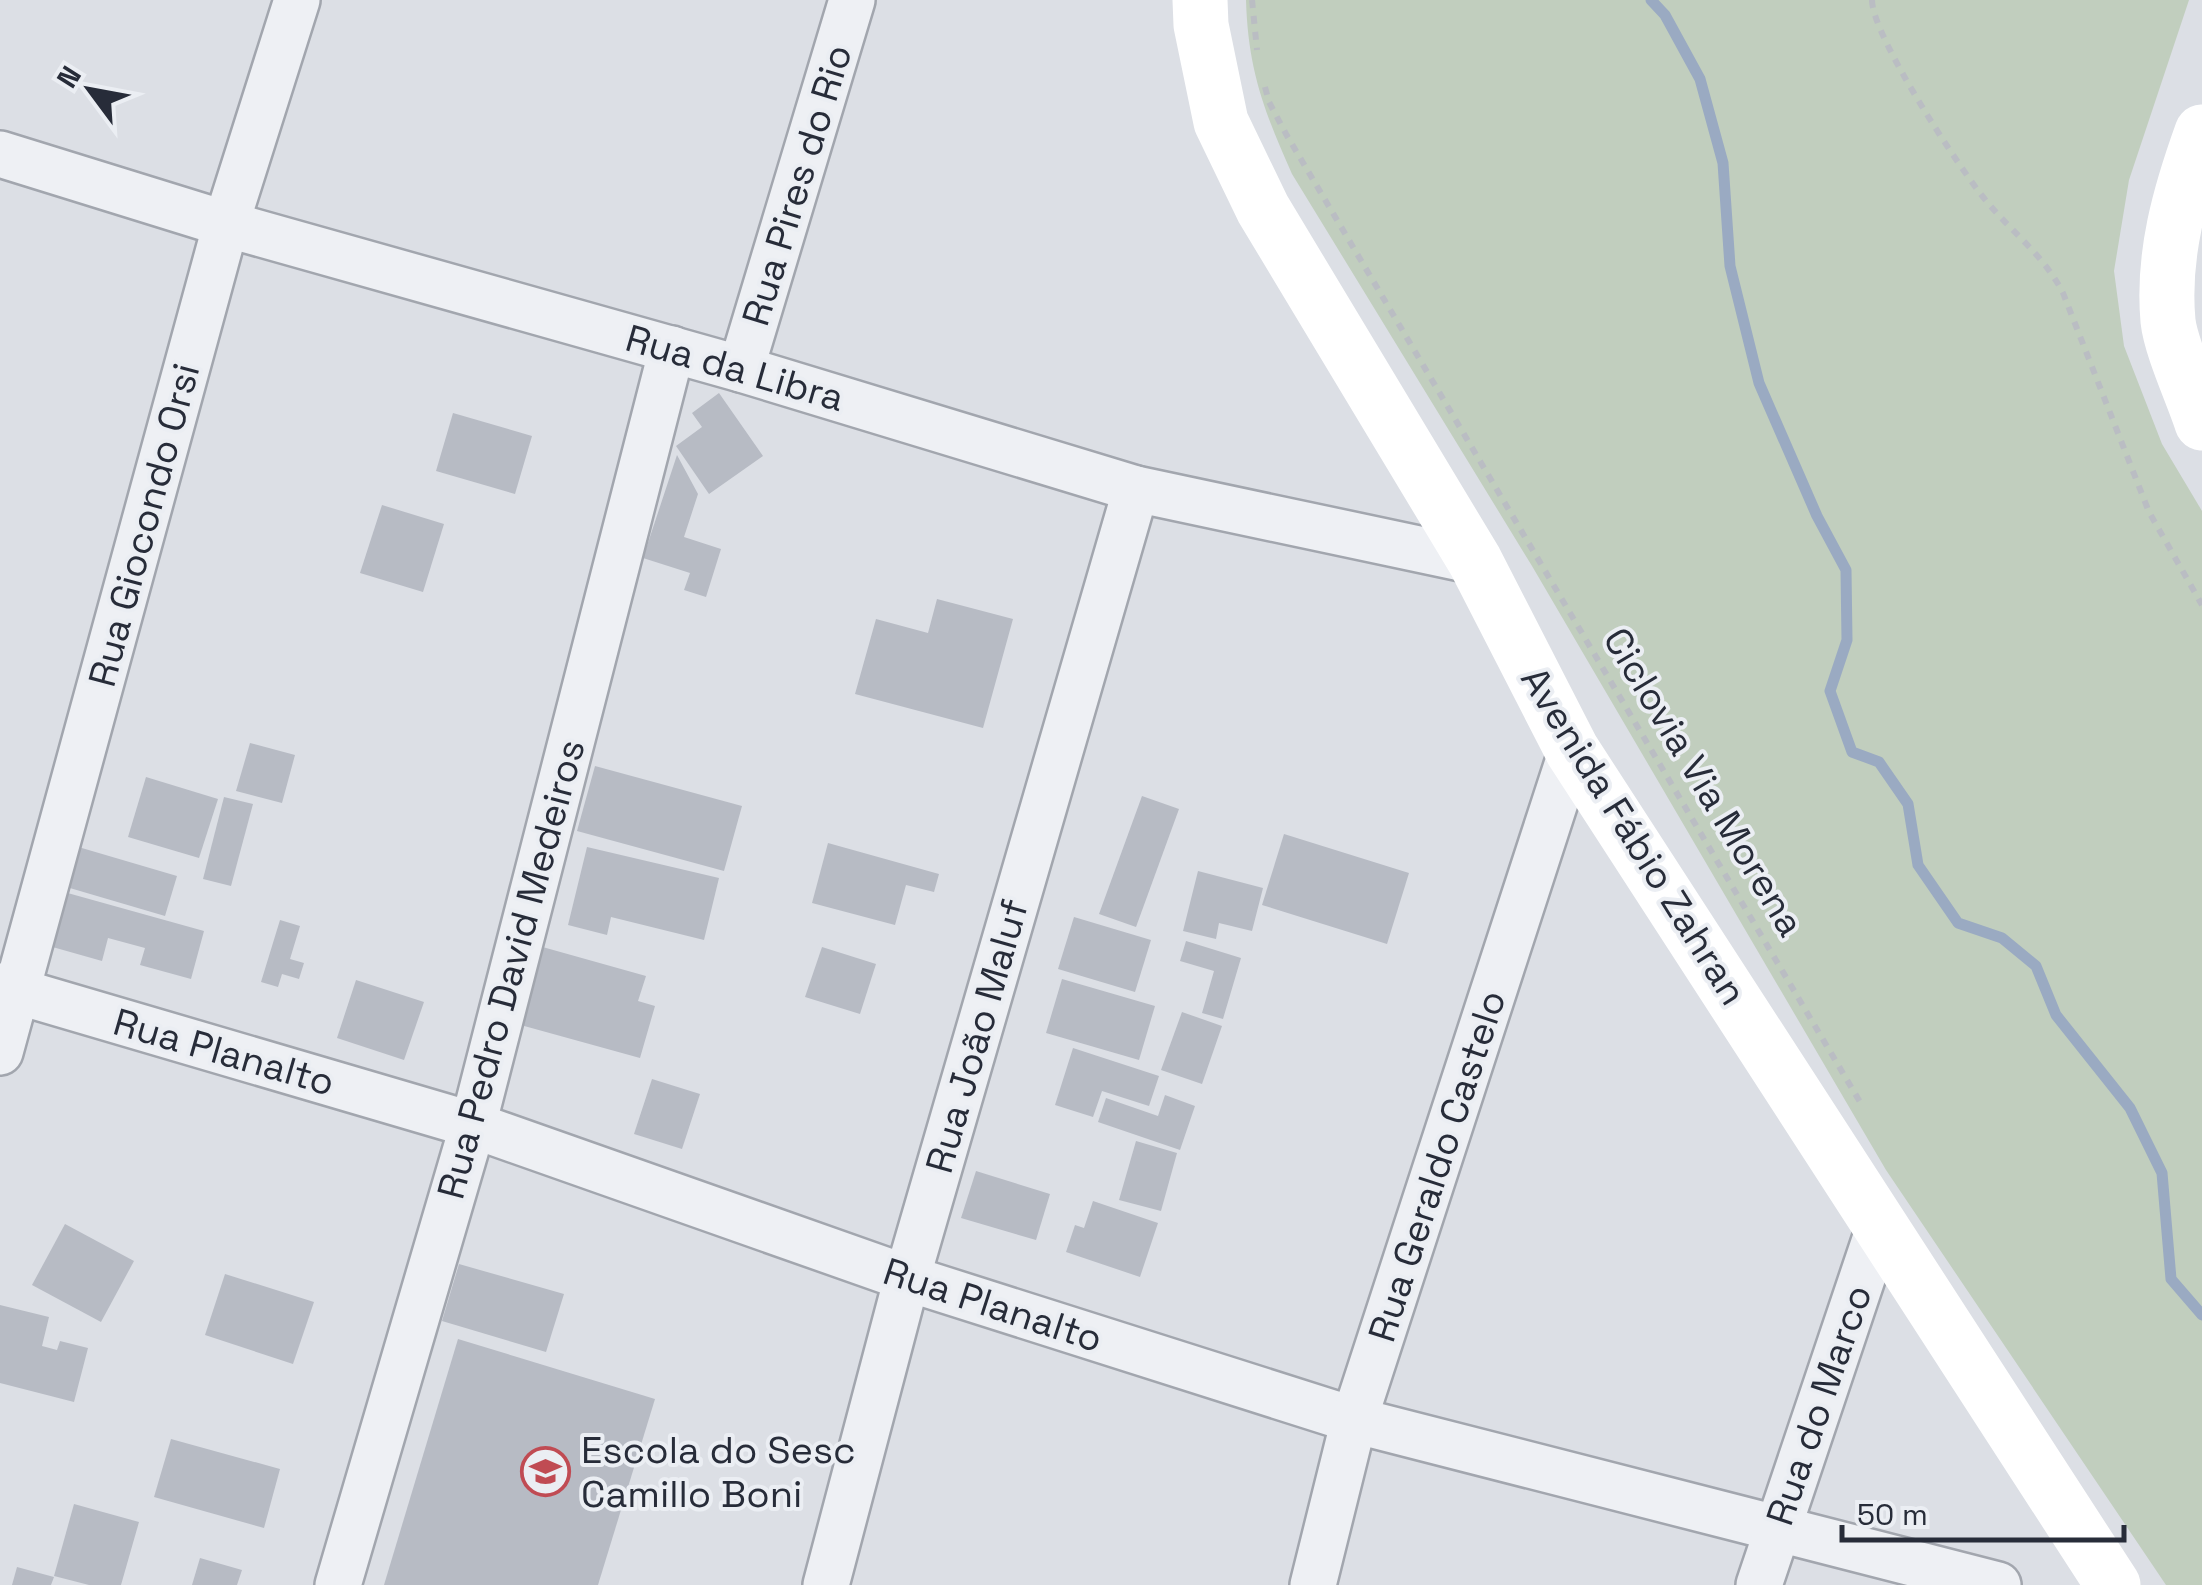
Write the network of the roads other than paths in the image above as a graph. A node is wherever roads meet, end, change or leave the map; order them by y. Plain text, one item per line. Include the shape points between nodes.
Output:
1 (297, 0) edge
2 (852, 0) edge
3 (1200, 0) edge
4 (2202, 132) edge
5 (0, 154) edge
6 (2192, 191) edge
7 (226, 224) junction
8 (672, 349) junction
9 (742, 369) junction
10 (2202, 424) edge
11 (1136, 489) junction
12 (1475, 560) junction
13 (1572, 750) junction
14 (9, 989) edge
15 (0, 1052) edge
16 (473, 1126) junction
17 (1880, 1225) junction
18 (907, 1278) junction
19 (1354, 1420) junction
20 (1777, 1528) junction
21 (338, 1585) edge
22 (826, 1585) edge
23 (1313, 1585) edge
24 (1759, 1585) edge
25 (1998, 1585) edge
26 (2113, 1585) edge

1 - 7 street, Rua Giocondo Orsi
2 - 9 street, Rua Pires do Rio
3 - 12 main road, Avenida Fábio Zahran via 1221,122 1262,210
4 - 6 main road
5 - 7 street, Rua da Libra
6 - 10 main road via 2168,251 2168,324
7 - 8 street, Rua da Libra
7 - 14 street, Rua Giocondo Orsi
8 - 9 street, Rua da Libra
8 - 16 street, Rua Pedro David Medeiros
9 - 11 street, Rua da Libra
11 - 12 street, Rua da Libra
11 - 18 street, Rua João Maluf
12 - 13 main road, Avenida Fábio Zahran
13 - 17 main road, Avenida Fábio Zahran
13 - 19 street, Rua Geraldo Castelo
14 - 15 street, Rua Giocondo Orsi
14 - 16 street, Rua Planalto
16 - 18 street, Rua Planalto
16 - 21 street, Rua Pedro David Medeiros
17 - 20 street, Rua do Marco
17 - 26 main road, Avenida Fábio Zahran
18 - 19 street, Rua Planalto
18 - 22 street, Rua João Maluf
19 - 20 street, Rua Planalto
19 - 23 street, Rua Geraldo Castelo
20 - 24 street, Rua do Marco
20 - 25 street, Rua Planalto

